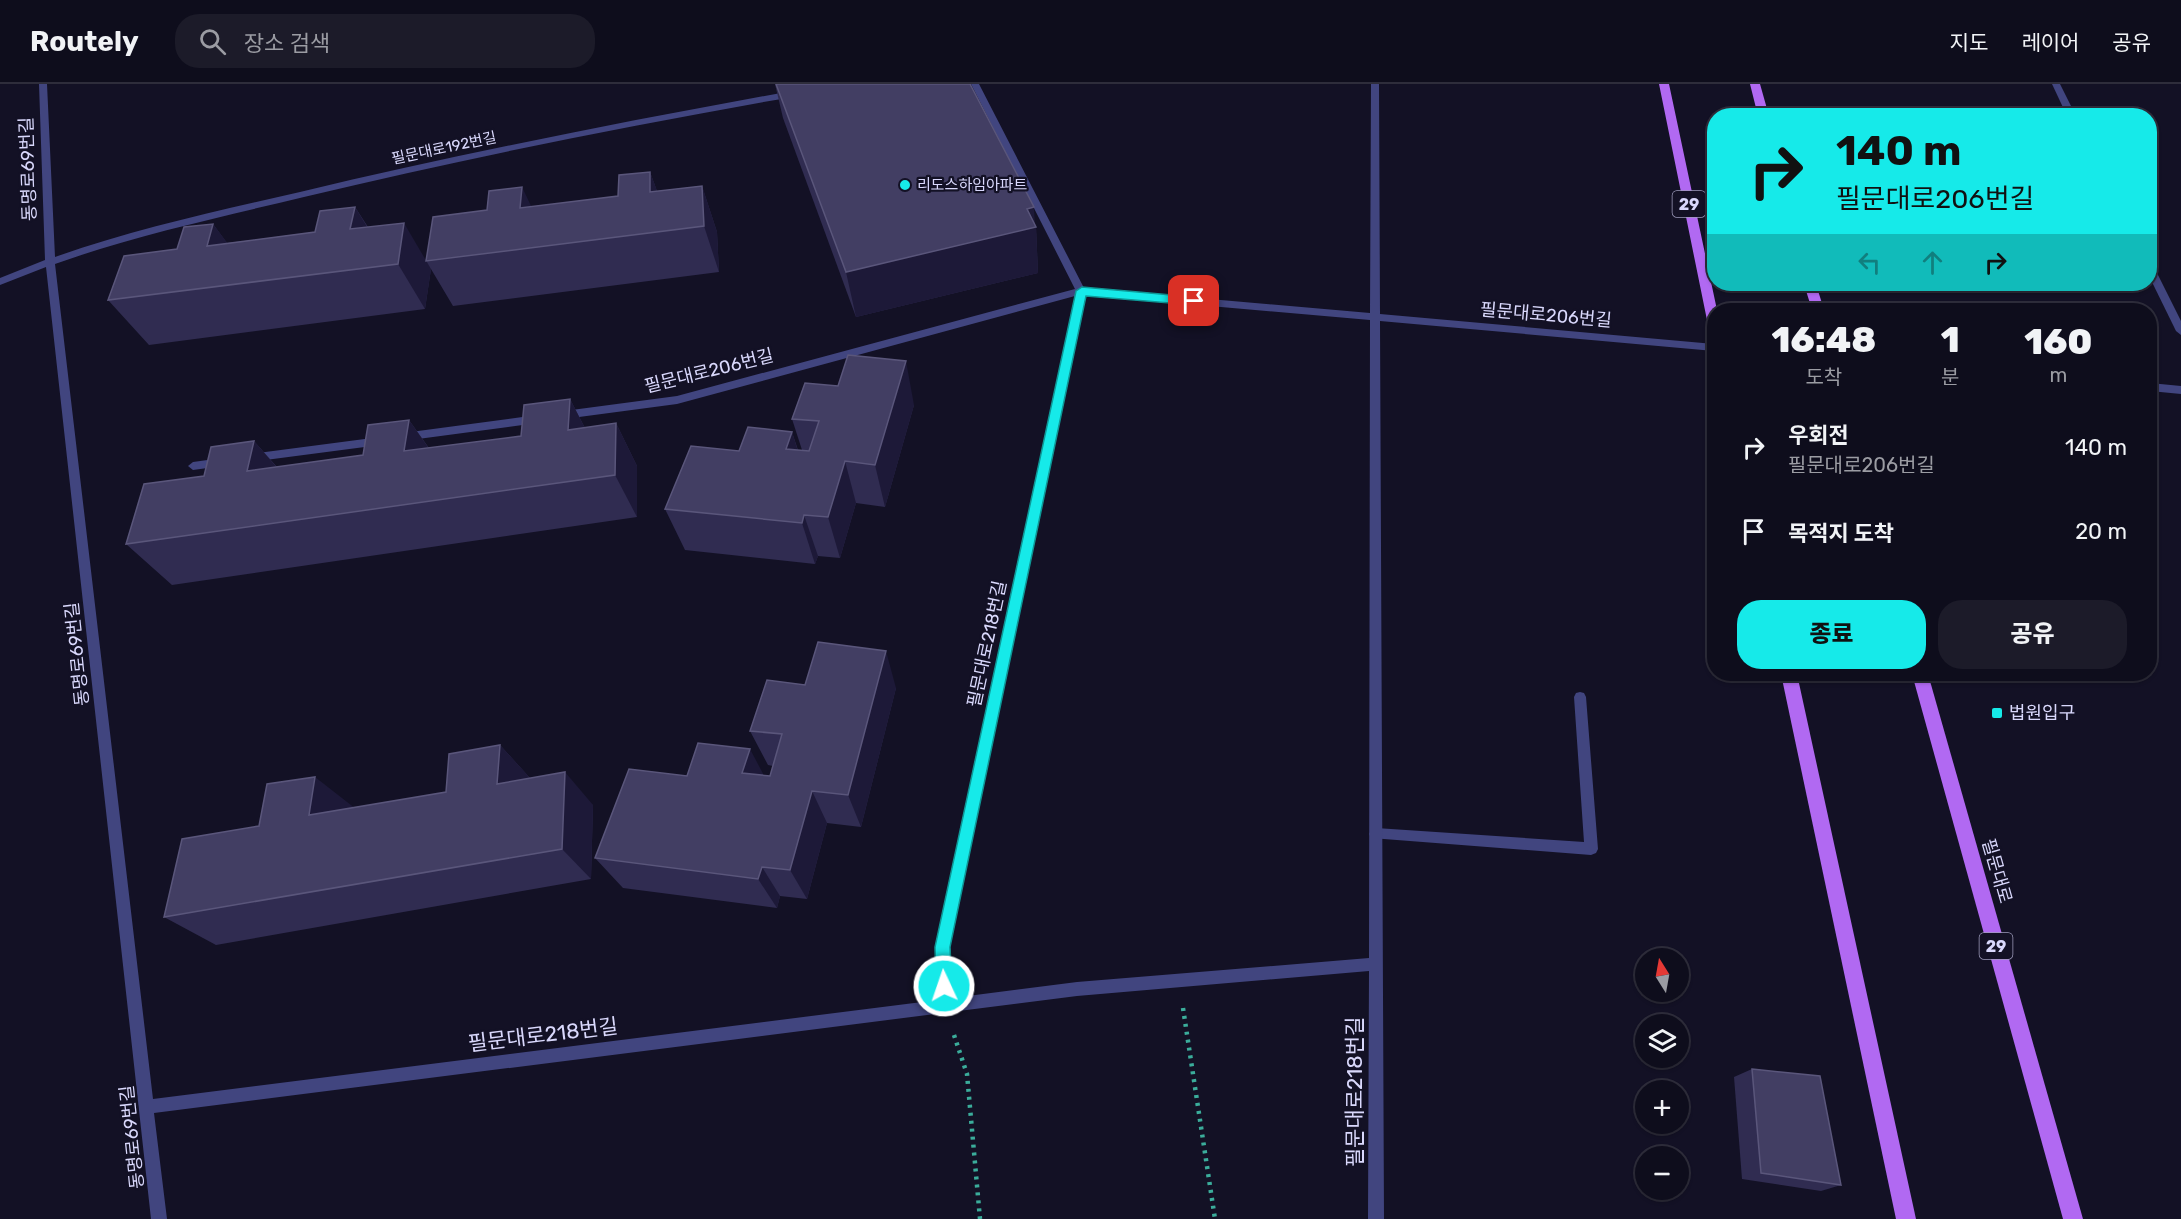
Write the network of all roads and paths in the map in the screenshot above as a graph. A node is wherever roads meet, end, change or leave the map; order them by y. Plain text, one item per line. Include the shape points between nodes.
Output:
1 (43, 84) edge
2 (975, 84) edge
3 (1375, 84) edge
4 (1664, 84) edge
5 (1755, 84) edge
6 (2056, 84) edge
7 (803, 92) edge
8 (1762, 108) edge
9 (2068, 108) edge
10 (50, 260) junction
11 (0, 282) edge
12 (2157, 283) edge
13 (1082, 291) junction
14 (1709, 303) edge
15 (1374, 316) junction
16 (2181, 331) edge
17 (1707, 345) edge
18 (2157, 388) edge
19 (2181, 390) edge
20 (193, 466) dead end
21 (1791, 681) edge
22 (1922, 681) edge
23 (1580, 698) dead end
24 (1376, 834) junction
25 (1375, 964) junction
26 (1179, 980) junction
27 (945, 1005) junction
28 (147, 1107) junction
29 (159, 1219) edge
30 (980, 1219) edge
31 (1215, 1219) edge
32 (1376, 1219) edge
33 (1906, 1219) edge
34 (2073, 1219) edge

1 - 10 street, 동명로69번길
2 - 13 street
3 - 15 street
4 - 14 main road, 29
5 - 8 main road
6 - 9 street
7 - 10 street, 필문대로192번길 via 397,171 178,224
10 - 11 street, 필문대로192번길
10 - 28 street, 동명로69번길
12 - 16 street
13 - 15 street, 필문대로206번길
13 - 20 street, 필문대로206번길 via 677,400
13 - 27 street, 필문대로218번길 via 943,947
15 - 17 street, 필문대로206번길
15 - 24 street, 필문대로218번길
18 - 19 street
21 - 33 main road
22 - 34 main road, 필문대로 / 29
23 - 24 street via 1591,849
24 - 25 street, 필문대로218번길
25 - 26 street, 필문대로218번길
25 - 32 street, 필문대로218번길
26 - 27 street, 필문대로218번길
26 - 31 path
27 - 28 street, 필문대로218번길
27 - 30 path via 967,1074
28 - 29 street, 동명로69번길

